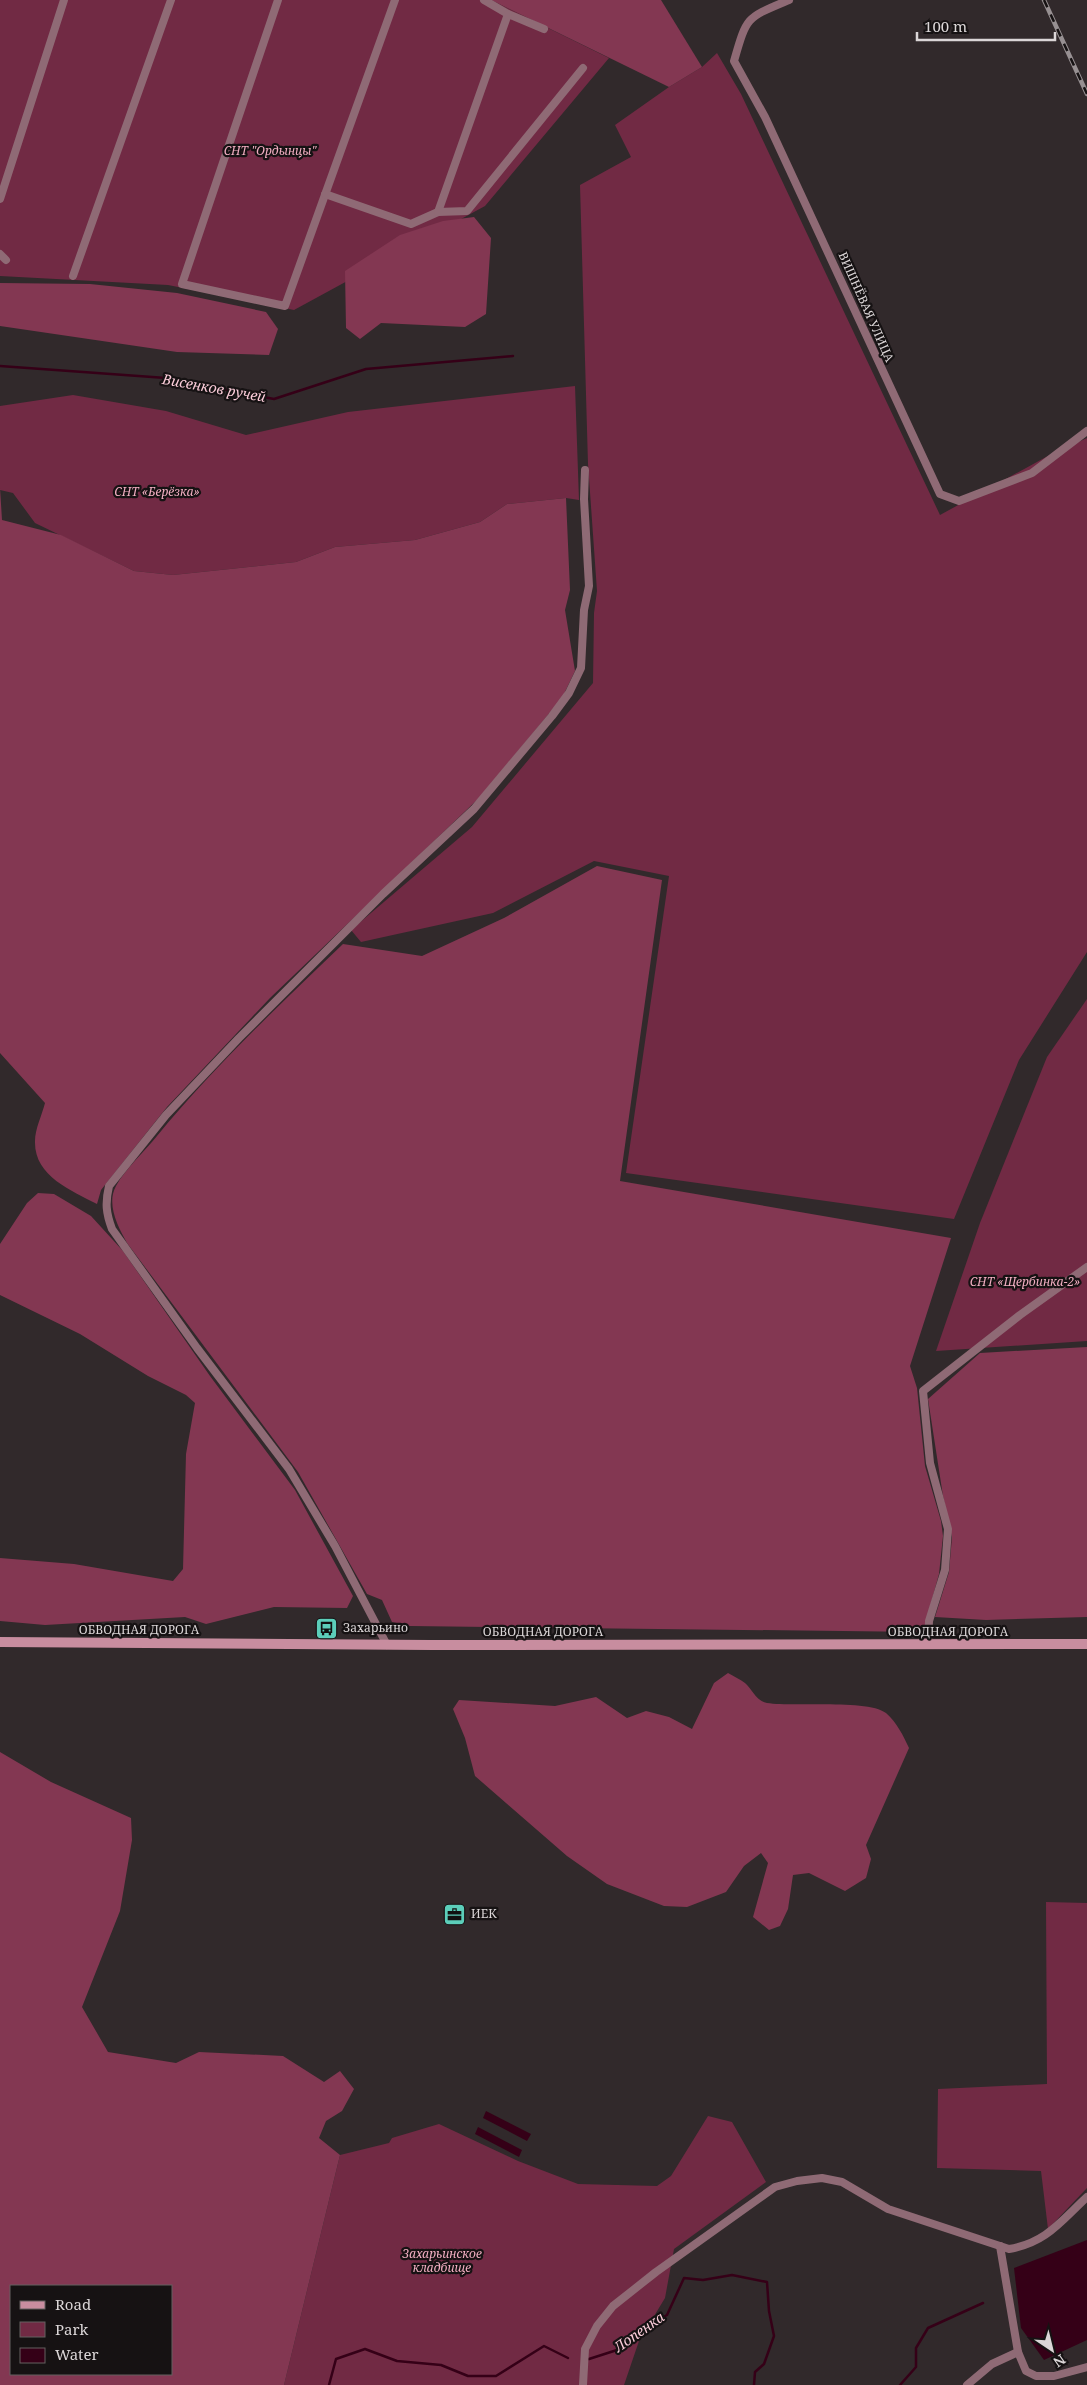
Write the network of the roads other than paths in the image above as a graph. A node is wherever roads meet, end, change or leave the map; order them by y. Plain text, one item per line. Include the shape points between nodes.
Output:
1 (64, 0) edge
2 (171, 0) edge
3 (278, 0) edge
4 (396, 0) edge
5 (484, 0) edge
6 (789, 0) edge
7 (508, 14) junction
8 (544, 29) dead end
9 (583, 68) dead end
10 (326, 194) junction
11 (0, 199) edge
12 (438, 212) junction
13 (72, 276) dead end
14 (1087, 431) edge
15 (585, 470) dead end
16 (1087, 1267) edge
17 (0, 1641) edge
18 (387, 1644) junction
19 (928, 1644) junction
20 (1087, 1644) edge
21 (1087, 2197) edge
22 (1000, 2246) junction
23 (1018, 2352) junction
24 (1087, 2367) edge
25 (583, 2385) edge
26 (967, 2385) edge

1 - 11 street
2 - 13 street
3 - 10 street via 182,284 286,306
4 - 10 street
5 - 7 street
6 - 14 street, ВИШНЁВАЯ УЛИЦА via 754,15 743,31 734,62 765,117 940,494 959,501 1032,473
7 - 8 street
7 - 12 street
9 - 12 street via 467,211
10 - 12 street via 411,224
15 - 18 street via 589,586 584,610 581,668 569,693 474,809 316,960 166,1115 109,1186 106,1201 112,1229 197,1348 290,1469 336,1546
16 - 19 street via 923,1391 930,1463 948,1529 945,1570 929,1621
17 - 18 main road, ОБВОДНАЯ ДОРОГА
18 - 19 main road, ОБВОДНАЯ ДОРОГА
19 - 20 main road, ОБВОДНАЯ ДОРОГА
21 - 22 street via 1050,2233 1028,2246
22 - 23 street
22 - 25 street via 888,2209 842,2182 822,2178 775,2187 613,2306 585,2349
23 - 24 street via 1026,2371 1036,2376 1054,2376
23 - 26 street via 992,2364

